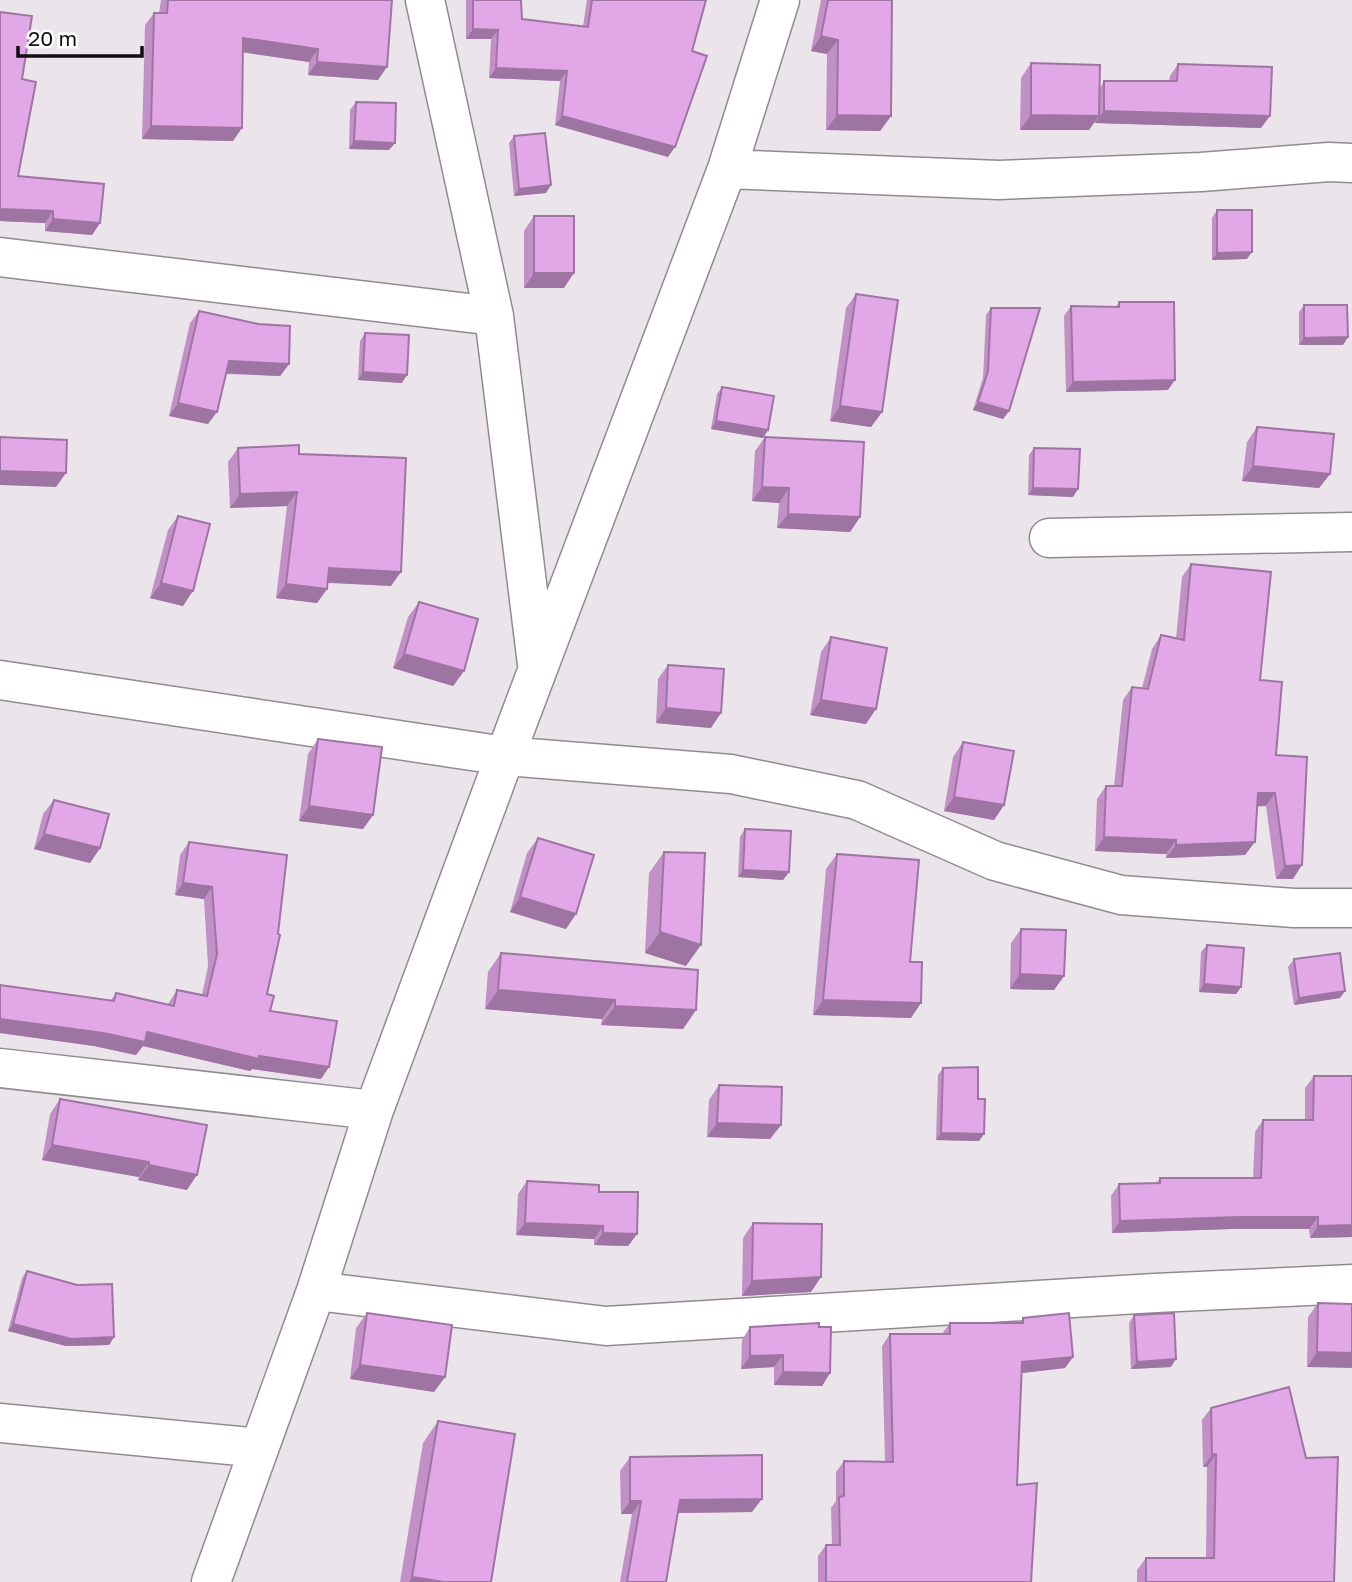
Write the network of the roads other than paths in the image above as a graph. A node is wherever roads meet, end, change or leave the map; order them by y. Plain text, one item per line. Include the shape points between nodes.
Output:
1 (425, 0) edge
2 (780, 0) edge
3 (1352, 163) edge
4 (727, 169) junction
5 (0, 257) edge
6 (494, 316) junction
7 (1352, 532) edge
8 (1049, 538) dead end
9 (538, 670) junction
10 (0, 680) edge
11 (505, 757) junction
12 (1352, 908) edge
13 (0, 1068) edge
14 (374, 1110) junction
15 (1352, 1284) edge
16 (316, 1291) junction
17 (0, 1423) edge
18 (259, 1448) junction
19 (211, 1582) edge

1 - 6 street
2 - 4 street
3 - 4 street via 999,180
4 - 9 street
5 - 6 street
6 - 9 street
7 - 8 street
9 - 11 street
10 - 11 street
11 - 12 street via 732,774 857,800 995,861 1121,895
11 - 14 street
13 - 14 street
14 - 16 street
15 - 16 street via 606,1326
16 - 18 street
17 - 18 street
18 - 19 street

